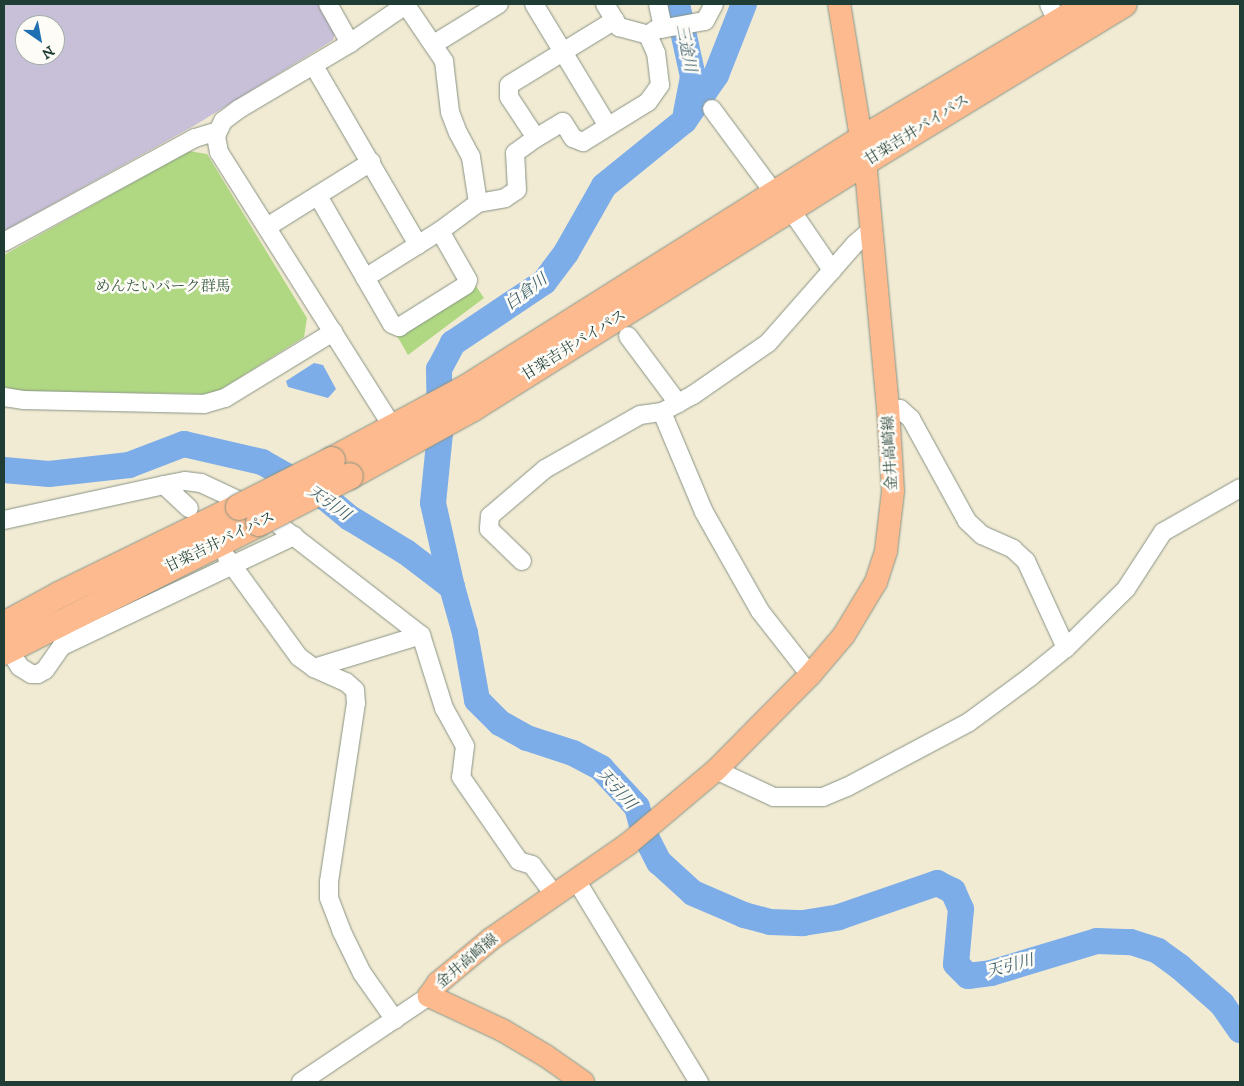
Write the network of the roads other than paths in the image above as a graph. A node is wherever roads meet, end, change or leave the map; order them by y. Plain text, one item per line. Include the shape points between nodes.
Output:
1 (328, 4) edge
2 (407, 4) edge
3 (499, 4) edge
4 (534, 4) edge
5 (605, 4) edge
6 (658, 4) edge
7 (714, 4) edge
8 (839, 4) edge
9 (1088, 4) edge
10 (1124, 4) edge
11 (1053, 13) edge
12 (615, 20) junction
13 (662, 30) junction
14 (350, 43) junction
15 (434, 44) junction
16 (562, 51) junction
17 (314, 66) junction
18 (712, 109) dead end
19 (608, 126) junction
20 (218, 131) junction
21 (536, 138) junction
22 (864, 150) junction
23 (371, 162) junction
24 (318, 196) junction
25 (783, 202) junction
26 (478, 203) junction
27 (267, 227) junction
28 (872, 229) junction
29 (440, 231) junction
30 (4, 242) edge
31 (418, 245) junction
32 (832, 270) junction
33 (365, 278) junction
34 (333, 332) junction
35 (628, 336) dead end
36 (4, 396) edge
37 (670, 408) junction
38 (888, 408) junction
39 (419, 427) junction
40 (394, 428) junction
41 (341, 468) junction
42 (164, 484) junction
43 (1240, 488) edge
44 (190, 508) dead end
45 (4, 520) edge
46 (294, 536) junction
47 (522, 561) dead end
48 (230, 562) junction
49 (421, 635) junction
50 (5, 642) edge
51 (1066, 648) junction
52 (314, 668) junction
53 (810, 675) junction
54 (716, 770) junction
55 (576, 880) junction
56 (554, 894) junction
57 (429, 996) junction
58 (395, 1020) junction
59 (301, 1082) edge
60 (583, 1082) edge
61 (699, 1082) edge

1 - 14 street
2 - 14 street
2 - 15 street
3 - 15 street
4 - 16 street
5 - 12 street
6 - 13 street
7 - 13 street via 705,21
8 - 22 main road, 金井高崎線
9 - 11 highway, 甘楽吉井バイパス
10 - 22 highway, 甘楽吉井バイパス
11 - 22 highway, 甘楽吉井バイパス
12 - 13 street via 619,27
12 - 16 street
13 - 19 street via 656,53 660,85 648,102
14 - 17 street
15 - 26 street via 444,61 450,112 471,157
16 - 19 street
16 - 21 street via 509,85 509,97
17 - 20 street via 239,109 223,121
17 - 23 street
18 - 25 street
19 - 21 street via 583,142 573,138 563,122
20 - 27 street via 220,152
20 - 30 street via 195,138
21 - 26 street via 515,153 518,190 505,198
22 - 25 highway, 甘楽吉井バイパス
22 - 28 main road, 金井高崎線
23 - 24 street
23 - 31 street
24 - 27 street
24 - 33 street
25 - 32 street
25 - 39 highway, 甘楽吉井バイパス
26 - 29 street
27 - 34 street
28 - 32 street
28 - 38 main road, 金井高崎線
29 - 31 street
29 - 33 street via 468,280 466,286 399,327 392,324
31 - 33 street
32 - 37 street via 768,343
34 - 36 street via 225,398 204,404 23,400
34 - 40 street
35 - 37 street
37 - 47 street via 640,416 545,469 490,516 489,528
37 - 53 street via 704,512 760,611
38 - 51 street via 900,409 911,419 967,521 982,535 1013,549 1026,561
38 - 53 main road, 金井高崎線 via 893,491 886,551 876,582 864,604 844,635
39 - 40 highway, 甘楽吉井バイパス
39 - 41 highway, 甘楽吉井バイパス
40 - 41 highway, 甘楽吉井バイパス
41 - 50 highway, 甘楽吉井バイパス, bridge via 259,523
41 - 50 highway, 甘楽吉井バイパス, bridge via 239,507 59,595
42 - 44 street
42 - 45 street
42 - 46 street via 202,483 262,511
43 - 51 street via 1163,532 1126,589
46 - 48 street
46 - 49 street
48 - 50 street via 62,646 45,670 38,674 31,674 20,667
48 - 52 street via 299,656
49 - 52 street
49 - 56 street via 444,708 465,746 461,776 519,860 532,866
51 - 54 street via 969,722 822,797 774,797
52 - 58 street via 346,682 355,690 356,703 329,898 362,973
53 - 54 main road, 金井高崎線
54 - 55 main road, 金井高崎線 via 628,844
55 - 56 main road, 金井高崎線
55 - 61 street
56 - 57 main road, 金井高崎線 via 468,958 438,983
57 - 58 street
57 - 60 main road, 金井高崎線 via 502,1030
58 - 59 street

